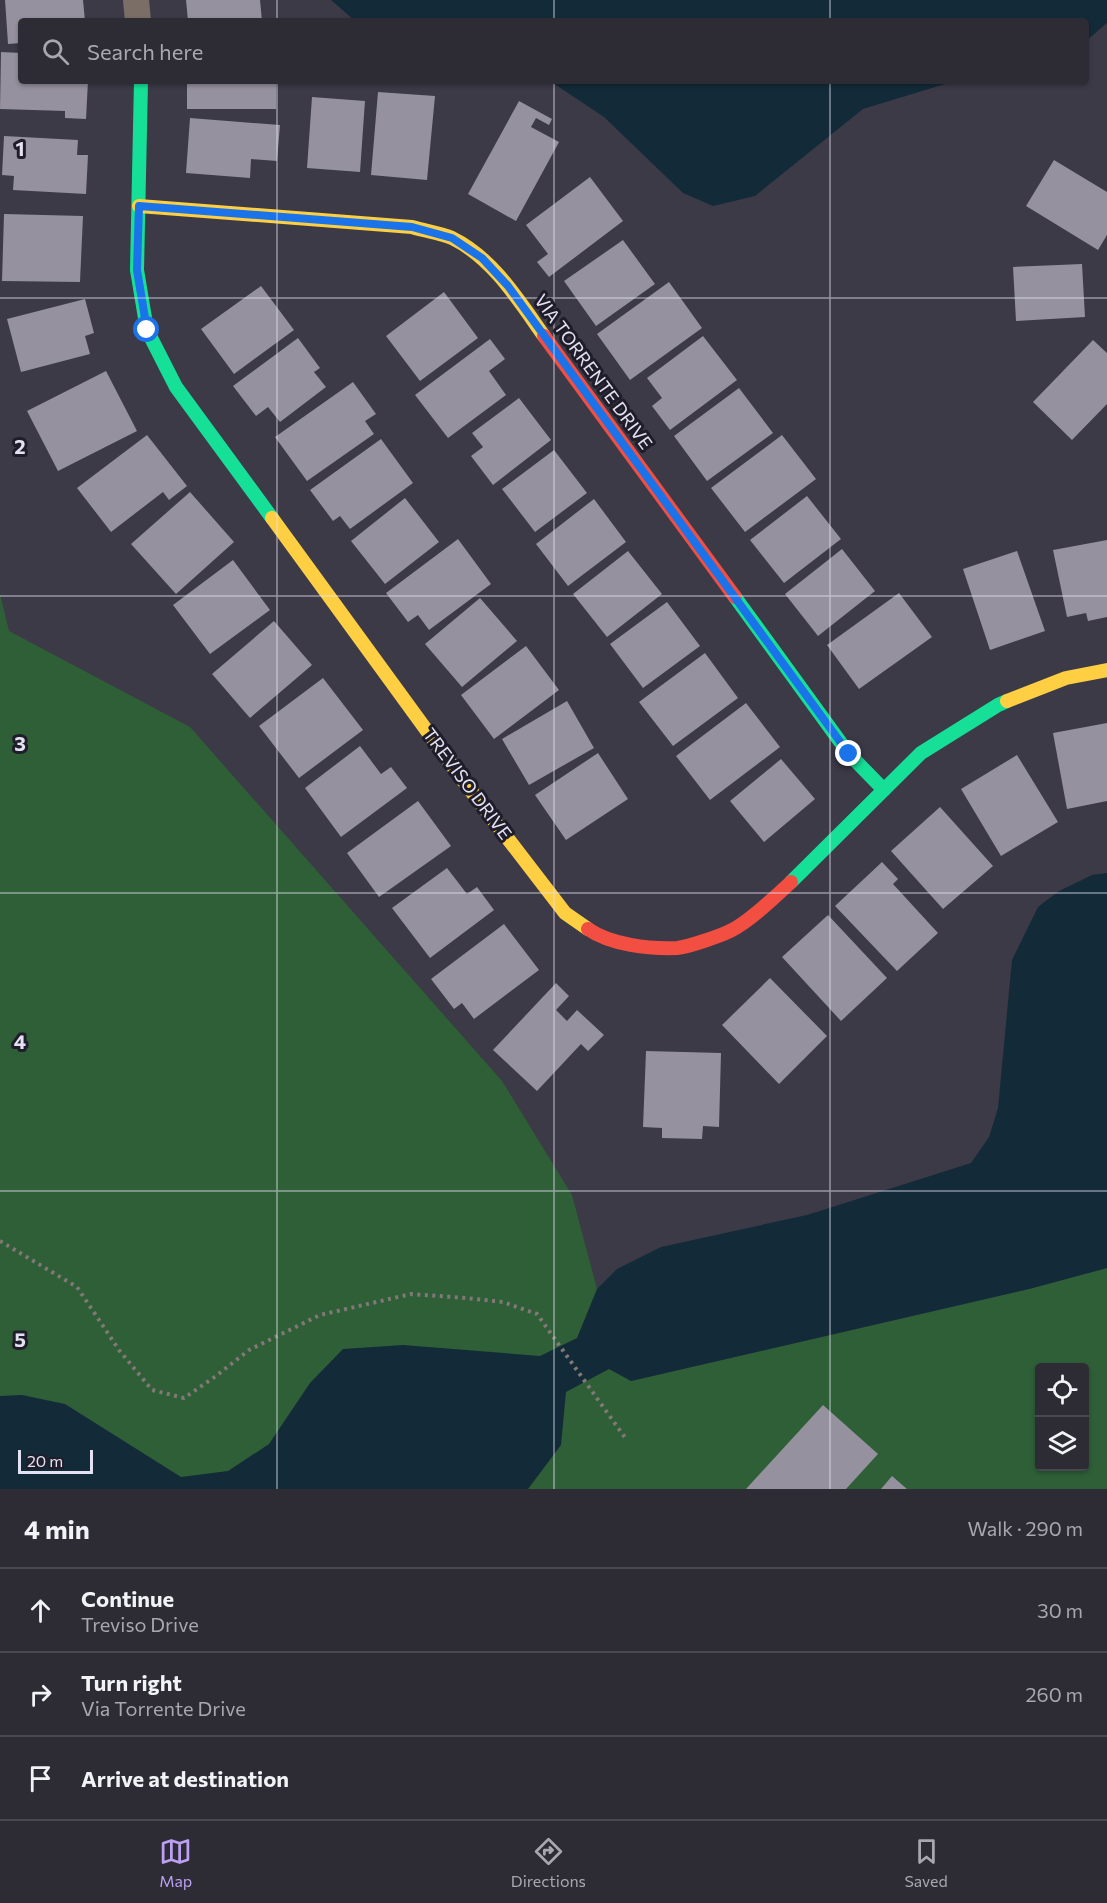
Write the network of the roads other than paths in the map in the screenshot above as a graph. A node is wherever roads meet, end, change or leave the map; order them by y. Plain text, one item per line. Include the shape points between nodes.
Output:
1 (136, 0) edge
2 (138, 18) edge
3 (141, 84) edge
4 (139, 206) junction
5 (1107, 670) edge
6 (884, 790) junction

1 - 2 street
3 - 4 street, TREVISO DRIVE
4 - 6 street, VIA TORRENTE DRIVE via 412,227 452,238 482,258 508,286 849,754
4 - 6 street, TREVISO DRIVE via 137,270 147,330 176,387 565,913 597,935 637,946 679,948 731,931 772,900
5 - 6 street, TREVISO DRIVE via 1066,678 998,705 921,753

